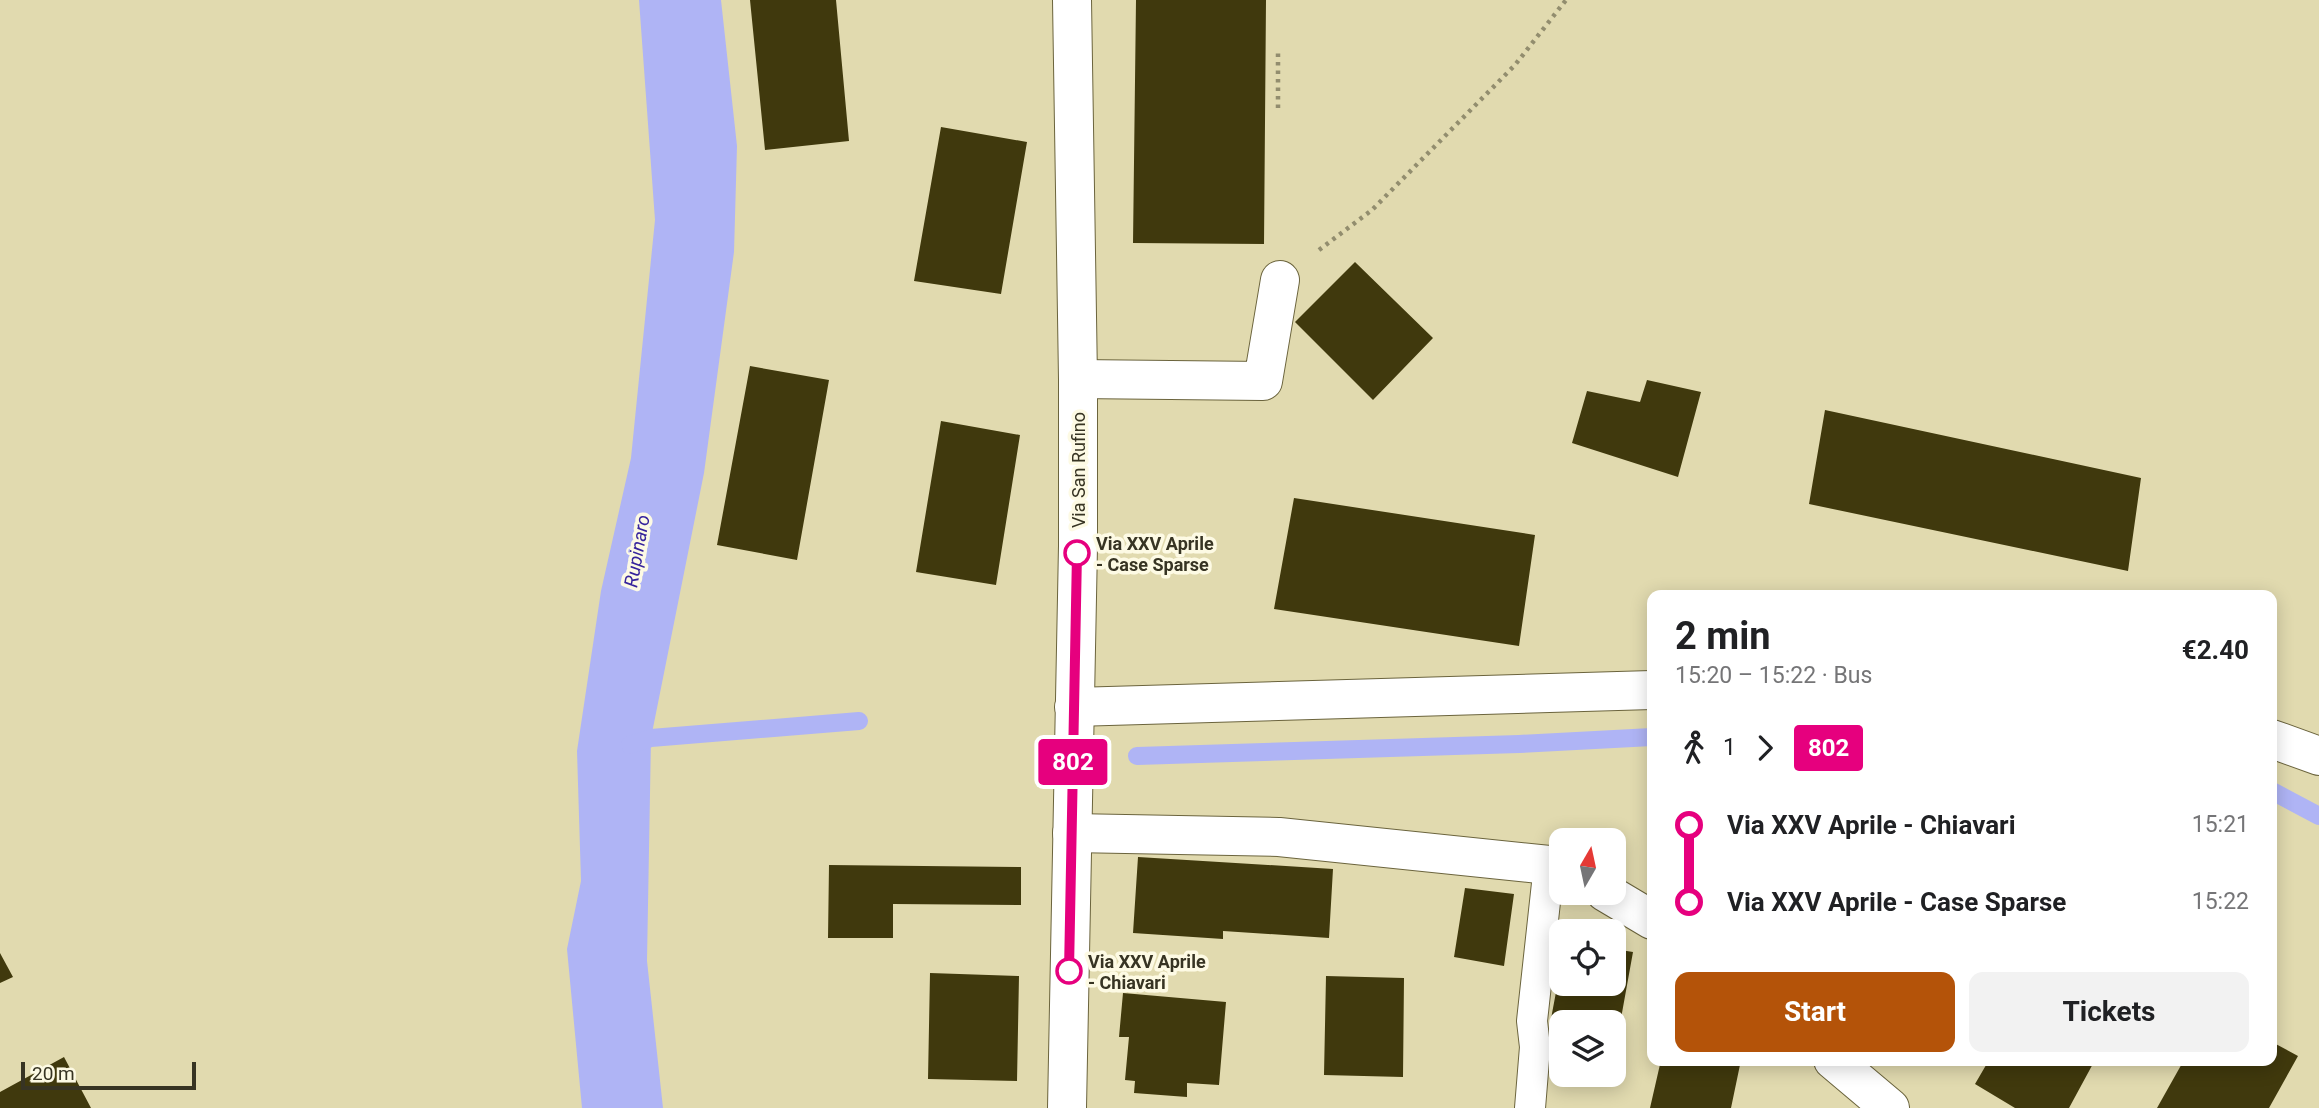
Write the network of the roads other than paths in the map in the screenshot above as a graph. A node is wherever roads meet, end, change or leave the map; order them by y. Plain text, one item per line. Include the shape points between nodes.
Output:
1 (1072, 0) edge
2 (1280, 281) road end
3 (1078, 379) junction
4 (1647, 690) edge
5 (1074, 707) junction
6 (2277, 741) edge
7 (2319, 756) edge
8 (1072, 833) junction
9 (1549, 867) edge
10 (1549, 905) edge
11 (1626, 905) edge
12 (1647, 917) edge
13 (1840, 1066) edge
14 (1067, 1108) edge
15 (1530, 1108) edge
16 (1890, 1108) edge

1 - 3 street, Via San Rufino
2 - 3 street via 1263,381
3 - 5 street, Via San Rufino
4 - 5 street
5 - 8 street, Via San Rufino
6 - 7 street
8 - 9 street via 1279,837
8 - 14 street, Via San Rufino
10 - 15 lane via 1532,1021 1535,1047
11 - 12 street
13 - 16 street

